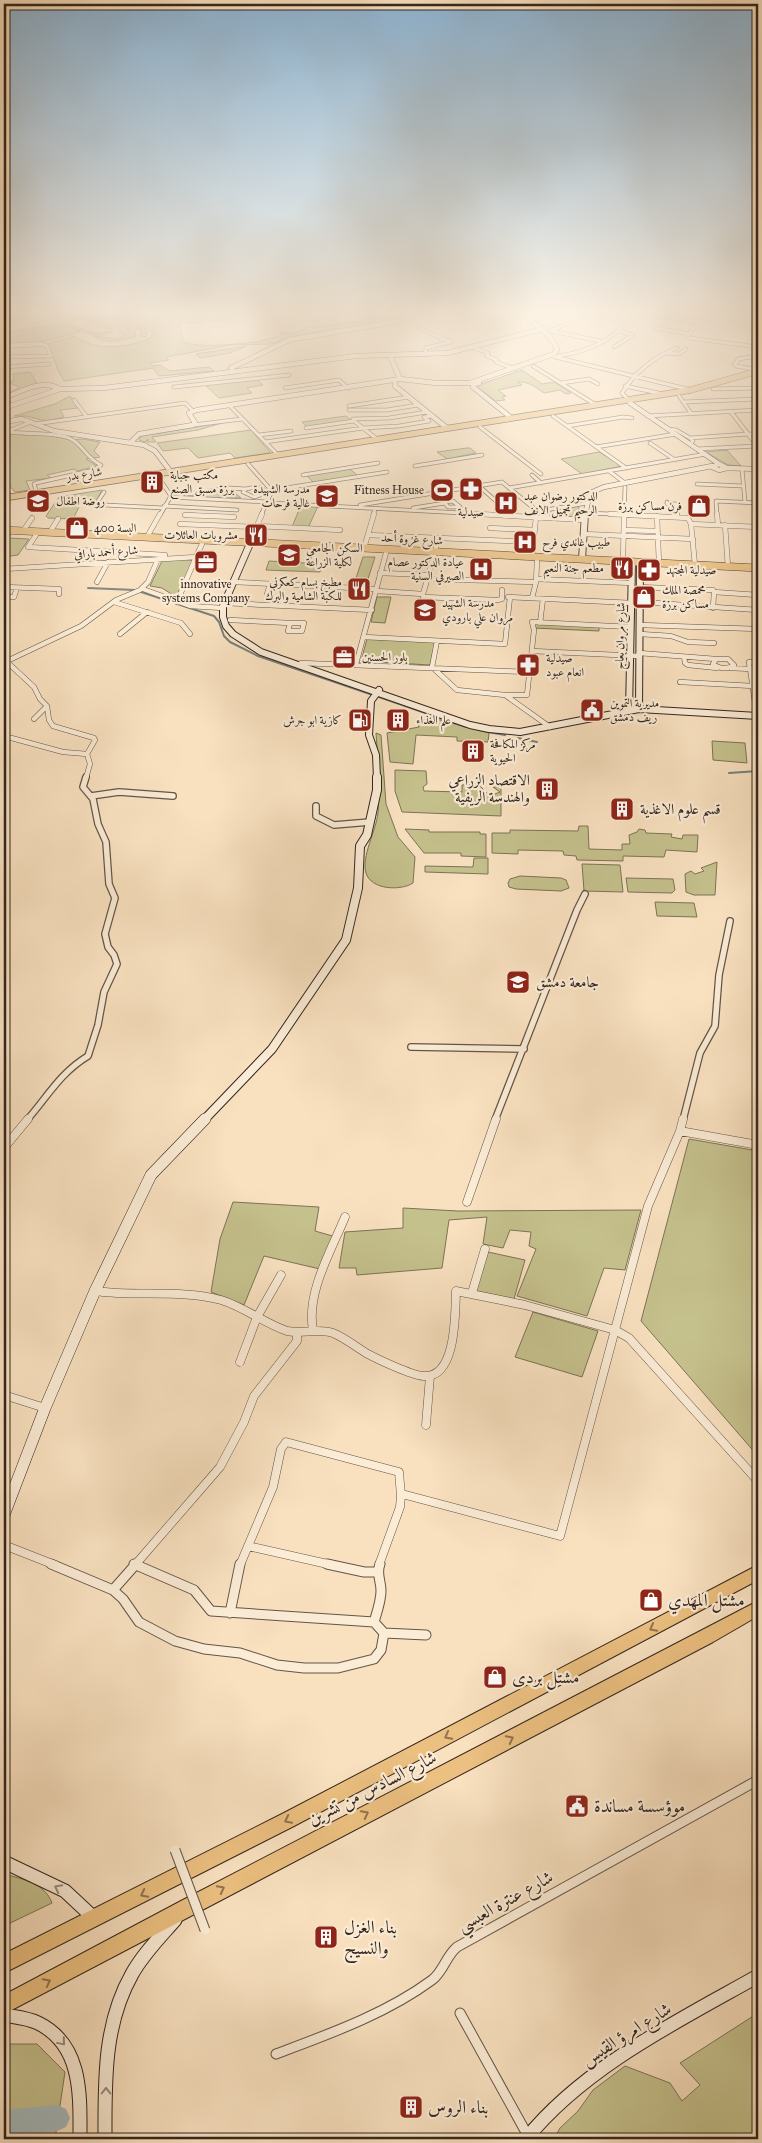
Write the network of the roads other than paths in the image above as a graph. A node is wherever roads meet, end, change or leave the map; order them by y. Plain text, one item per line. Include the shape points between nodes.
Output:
1 (84, 413) edge
2 (115, 413) edge
3 (189, 413) edge
4 (236, 413) edge
5 (420, 413) edge
6 (428, 413) edge
7 (506, 413) edge
8 (549, 413) edge
9 (569, 413) edge
10 (643, 413) edge
11 (692, 413) edge
12 (732, 413) edge
13 (432, 416) junction
14 (553, 416) junction
15 (647, 416) junction
16 (87, 417) junction
17 (632, 418) dead end
18 (242, 419) junction
19 (513, 419) junction
20 (354, 421) junction
21 (4, 422) edge
22 (33, 423) junction
23 (192, 425) junction
24 (567, 426) junction
25 (480, 427) junction
26 (363, 428) junction
27 (447, 428) junction
28 (668, 429) junction
29 (6, 431) edge
30 (291, 431) dead end
31 (676, 434) junction
32 (748, 434) junction
33 (758, 434) edge
34 (313, 435) junction
35 (259, 436) junction
36 (377, 440) junction
37 (690, 441) junction
38 (130, 442) junction
39 (266, 442) junction
40 (650, 443) dead end
41 (596, 447) junction
42 (758, 447) edge
43 (698, 449) junction
44 (706, 454) junction
45 (278, 455) junction
46 (482, 455) dead end
47 (675, 460) junction
48 (378, 463) dead end
49 (248, 464) junction
50 (415, 466) dead end
51 (715, 467) junction
52 (626, 468) junction
53 (742, 469) junction
54 (758, 469) edge
55 (609, 471) junction
56 (387, 472) dead end
57 (173, 474) junction
58 (541, 474) dead end
59 (303, 475) dead end
60 (532, 475) dead end
61 (159, 478) junction
62 (541, 483) junction
63 (697, 484) dead end
64 (625, 485) junction
65 (479, 486) junction
66 (743, 486) junction
67 (509, 488) junction
68 (246, 490) junction
69 (267, 491) junction
70 (272, 491) junction
71 (104, 492) dead end
72 (38, 493) junction
73 (249, 496) junction
74 (170, 497) junction
75 (4, 498) edge
76 (242, 500) junction
77 (4, 502) edge
78 (269, 502) junction
79 (587, 502) junction
80 (667, 502) dead end
81 (745, 502) junction
82 (758, 503) edge
83 (86, 504) dead end
84 (96, 504) junction
85 (164, 507) junction
86 (347, 507) junction
87 (375, 509) junction
88 (424, 509) junction
89 (237, 510) junction
90 (537, 511) junction
91 (461, 513) junction
92 (585, 513) junction
93 (624, 514) junction
94 (185, 515) dead end
95 (504, 516) junction
96 (511, 516) junction
97 (657, 516) junction
98 (234, 517) junction
99 (536, 517) junction
100 (677, 517) junction
101 (32, 518) dead end
102 (58, 519) dead end
103 (585, 520) junction
104 (180, 524) dead end
105 (691, 524) junction
106 (718, 525) junction
107 (725, 525) junction
108 (230, 526) junction
109 (257, 527) junction
110 (758, 527) edge
111 (490, 528) dead end
112 (340, 530) dead end
113 (535, 530) junction
114 (624, 530) junction
115 (23, 531) junction
116 (657, 531) junction
117 (5, 532) edge
118 (50, 532) junction
119 (584, 534) junction
120 (36, 535) junction
121 (368, 535) junction
122 (624, 536) junction
123 (146, 537) junction
124 (657, 537) junction
125 (438, 538) junction
126 (693, 539) junction
127 (4, 540) edge
128 (533, 542) junction
129 (202, 544) junction
130 (249, 544) junction
131 (461, 546) junction
132 (364, 548) junction
133 (386, 553) junction
134 (435, 554) junction
135 (181, 557) junction
136 (196, 557) junction
137 (158, 559) junction
138 (535, 559) junction
139 (582, 559) junction
140 (623, 561) junction
141 (108, 562) junction
142 (659, 563) junction
143 (632, 564) junction
144 (640, 564) junction
145 (695, 565) junction
146 (728, 567) junction
147 (758, 568) edge
148 (4, 569) edge
149 (758, 572) edge
150 (380, 573) junction
151 (428, 577) junction
152 (535, 580) junction
153 (97, 582) dead end
154 (234, 582) junction
155 (632, 583) junction
156 (270, 584) junction
157 (4, 587) edge
158 (640, 587) junction
159 (17, 588) junction
160 (142, 590) junction
161 (376, 590) junction
162 (502, 590) dead end
163 (714, 592) junction
164 (60, 594) dead end
165 (267, 594) dead end
166 (423, 594) junction
167 (758, 595) edge
168 (7, 597) dead end
169 (502, 597) junction
170 (510, 597) junction
171 (532, 598) junction
172 (543, 599) junction
173 (114, 602) junction
174 (177, 602) junction
175 (640, 602) junction
176 (632, 603) junction
177 (714, 608) junction
178 (372, 610) junction
179 (758, 610) edge
180 (225, 611) junction
181 (147, 612) junction
182 (290, 623) dead end
183 (540, 623) junction
184 (640, 625) junction
185 (681, 626) junction
186 (631, 627) junction
187 (758, 630) edge
188 (120, 634) dead end
189 (190, 634) dead end
190 (640, 634) junction
191 (364, 637) junction
192 (437, 641) junction
193 (682, 641) junction
194 (714, 643) dead end
195 (532, 651) junction
196 (639, 654) junction
197 (631, 655) junction
198 (684, 657) junction
199 (716, 660) junction
200 (5, 662) edge
201 (758, 662) edge
202 (301, 663) junction
203 (356, 664) junction
204 (432, 667) junction
205 (718, 668) junction
206 (731, 668) junction
207 (750, 669) junction
208 (529, 672) junction
209 (752, 679) junction
210 (758, 679) edge
211 (680, 682) dead end
212 (753, 686) junction
213 (378, 692) junction
214 (505, 695) junction
215 (47, 706) junction
216 (639, 709) junction
217 (629, 711) junction
218 (758, 716) edge
219 (34, 719) dead end
220 (550, 726) junction
221 (4, 736) edge
222 (87, 754) junction
223 (91, 796) junction
224 (173, 796) dead end
225 (316, 806) dead end
226 (370, 822) junction
227 (358, 888) joint
228 (586, 894) dead end
229 (730, 921) dead end
230 (411, 1047) dead end
231 (524, 1049) junction
232 (680, 1131) junction
233 (758, 1145) edge
234 (4, 1148) edge
235 (467, 1202) dead end
236 (345, 1217) dead end
237 (484, 1249) dead end
238 (281, 1274) dead end
239 (95, 1291) junction
240 (472, 1294) junction
241 (257, 1317) junction
242 (313, 1330) junction
243 (615, 1330) junction
244 (297, 1333) junction
245 (240, 1362) dead end
246 (430, 1376) junction
247 (4, 1395) edge
248 (45, 1408) junction
249 (426, 1425) dead end
250 (758, 1481) edge
251 (402, 1494) junction
252 (4, 1515) edge
253 (4, 1545) edge
254 (248, 1546) junction
255 (134, 1564) junction
256 (377, 1572) junction
257 (758, 1572) edge
258 (113, 1590) junction
259 (758, 1608) edge
260 (230, 1613) junction
261 (374, 1622) junction
262 (384, 1633) junction
263 (426, 1635) dead end
264 (758, 1780) edge
265 (175, 1850) dead end
266 (4, 1862) edge
267 (187, 1907) junction
268 (95, 1919) junction
269 (206, 1930) dead end
270 (4, 1964) edge
271 (758, 1976) edge
272 (4, 2005) edge
273 (460, 2013) dead end
274 (4, 2015) edge
275 (276, 2054) dead end
276 (526, 2138) edge
277 (80, 2139) edge
278 (106, 2139) edge

1 - 16 street
2 - 16 street
3 - 23 main road via 195,423
4 - 18 street
5 - 20 street
6 - 13 main road
7 - 19 main road
8 - 19 main road, شارع بدر
9 - 14 main road, شارع بدر
10 - 15 main road
11 - 15 street
12 - 32 street
13 - 26 street via 424,417 429,421 418,423
13 - 27 main road
14 - 19 main road, شارع بدر
14 - 24 street
15 - 28 main road
16 - 22 street
17 - 24 street
18 - 23 street
18 - 35 street
19 - 25 main road, شارع بدر
19 - 27 main road, شارع بدر
20 - 26 street
20 - 34 street via 306,428
21 - 22 main road via 20,419
22 - 29 street
22 - 38 main road via 54,431
23 - 38 main road via 143,433
24 - 41 street
25 - 49 main road, شارع بدر
25 - 58 street
26 - 34 street
26 - 36 street
27 - 36 main road, شارع بدر
28 - 31 main road
28 - 37 street via 676,430
29 - 72 street via 71,438 91,460 101,465 94,470 36,483
30 - 35 street
31 - 37 main road
31 - 41 street
32 - 33 street
32 - 37 street
32 - 42 street
34 - 39 street
35 - 39 street
36 - 45 main road, شارع بدر
37 - 43 main road
38 - 57 main road via 150,447
39 - 45 street
40 - 47 street
41 - 52 street
42 - 43 street
43 - 44 main road
44 - 47 street
44 - 51 main road
45 - 57 main road, شارع بدر
46 - 50 street
47 - 52 street
48 - 59 street
49 - 57 main road, شارع بدر
49 - 70 street
51 - 53 street
51 - 64 main road
52 - 55 street
53 - 54 street
53 - 66 street
55 - 62 street
55 - 64 street
56 - 70 street
57 - 61 main road, شارع بدر
57 - 72 main road, شارع بدر
60 - 62 street
61 - 74 street
61 - 77 main road, شارع بدر
62 - 67 street
63 - 66 street
64 - 79 main road via 594,495
64 - 93 street
65 - 67 street via 502,482
65 - 86 street
65 - 95 street via 506,510
66 - 81 street
67 - 90 street
68 - 69 street via 256,487
68 - 73 street via 244,494
68 - 74 street via 229,488
69 - 70 street
69 - 73 street via 260,496
70 - 78 street
71 - 84 street
72 - 75 main road, شارع بدر
73 - 76 street
74 - 76 street
74 - 85 street
76 - 78 street
76 - 89 street
78 - 86 street
78 - 109 street
79 - 90 street
79 - 92 main road
80 - 100 street via 676,504
81 - 82 street
81 - 106 street via 716,501
83 - 84 street
84 - 85 street
85 - 89 street
85 - 123 street
86 - 87 street
87 - 88 street
87 - 121 street
88 - 91 street
88 - 91 street via 453,501 462,509
89 - 98 street
90 - 96 street
91 - 95 street
92 - 93 street
92 - 103 main road
93 - 97 street
93 - 114 street
94 - 98 street
95 - 96 street
96 - 99 street
97 - 100 street
97 - 116 street
98 - 108 street
99 - 103 street
99 - 113 street
100 - 105 street via 688,518
101 - 115 street
102 - 118 street
103 - 119 main road
104 - 108 street
105 - 106 street
105 - 126 street
106 - 107 street
107 - 110 street
107 - 146 street
108 - 109 street
109 - 112 street
109 - 130 street
111 - 113 street
113 - 128 street
114 - 116 street
114 - 122 street
115 - 117 main road, شارع غزوة أحد
115 - 118 main road, شارع غزوة أحد
116 - 124 street
117 - 120 main road, شارع غزوة أحد
117 - 127 street
118 - 123 main road, شارع غزوة أحد
119 - 122 street
119 - 139 main road
120 - 129 main road, شارع غزوة أحد
120 - 135 street via 28,547
121 - 125 street
121 - 132 street
122 - 124 street
122 - 140 street
123 - 130 main road, شارع غزوة أحد
124 - 126 street
124 - 142 street
125 - 131 street
125 - 134 street
126 - 145 street
128 - 131 street
128 - 138 street
129 - 130 main road, شارع غزوة أحد
129 - 136 street
130 - 132 main road, شارع غزوة أحد
130 - 133 main road, شارع غزوة أحد
130 - 154 main road
131 - 134 main road, شارع غزوة أحد
131 - 138 main road, شارع غزوة أحد
132 - 134 main road, شارع غزوة أحد
133 - 134 main road, شارع غزوة أحد
133 - 150 street
134 - 138 main road, شارع غزوة أحد
134 - 151 street
135 - 136 street, شارع أحمد بارافي
135 - 137 street, شارع أحمد بارافي
136 - 174 street
137 - 141 street, شارع أحمد بارافي
137 - 160 street
138 - 139 main road, شارع غزوة أحد
138 - 143 main road, شارع غزوة أحد
138 - 152 street
139 - 140 main road, شارع غزوة أحد
140 - 143 main road, شارع غزوة أحد
141 - 148 street, شارع أحمد بارافي
141 - 153 street
142 - 144 main road, شارع غزوة أحد
142 - 145 main road, شارع غزوة أحد
143 - 144 main road, شارع غزوة أحد
143 - 155 main road, شارع مروان بعاج
144 - 149 main road, شارع غزوة أحد
144 - 158 main road, شارع مروان بعاج
145 - 146 main road, شارع غزوة أحد
146 - 147 main road, شارع غزوة أحد
150 - 151 street
150 - 161 street
151 - 152 street
151 - 166 street
152 - 155 street
152 - 171 street
154 - 156 street
154 - 180 main road
155 - 176 main road, شارع مروان بعاج
156 - 161 street
156 - 165 street
157 - 159 street
158 - 163 street
158 - 175 main road, شارع مروان بعاج
159 - 164 street via 59,589
159 - 168 street via 14,597
160 - 173 street
160 - 174 street
161 - 166 street
161 - 178 street
162 - 169 street
163 - 167 street
163 - 177 street
166 - 169 street via 423,597 497,600
169 - 170 street
170 - 171 street
170 - 192 street via 505,644
171 - 172 street
172 - 176 street
172 - 183 street
173 - 181 street
173 - 200 street via 81,626
174 - 180 street
175 - 177 street
175 - 184 main road, شارع مروان بعاج
176 - 186 main road, شارع مروان بعاج
177 - 179 street
178 - 180 street
178 - 191 street
180 - 182 street
180 - 202 main road via 236,629 251,642
180 - 213 main road via 224,620 229,630 255,648
181 - 188 street
181 - 189 street via 181,624
183 - 186 street
183 - 195 street via 532,622
184 - 185 street
184 - 190 main road, شارع مروان بعاج
185 - 187 street
185 - 193 street
186 - 197 main road, شارع مروان بعاج
190 - 193 street via 671,636
190 - 196 main road, شارع مروان بعاج
191 - 192 street
191 - 203 street
192 - 204 street
193 - 194 street
195 - 197 street
195 - 208 street
196 - 197 street
196 - 198 street
196 - 216 main road, شارع مروان بعاج
197 - 217 main road, شارع مروان بعاج
198 - 199 street
198 - 205 street via 688,665
199 - 205 street via 713,664
199 - 206 street via 730,660 734,665
200 - 215 street via 32,684
201 - 207 street via 749,662
202 - 203 street
202 - 213 main road
203 - 204 street
204 - 208 street
204 - 214 street via 457,690
205 - 206 street
206 - 207 street
207 - 209 street
208 - 214 street via 527,695
209 - 210 street
209 - 212 street
211 - 212 street
212 - 218 street
213 - 220 main road via 489,729 520,732
213 - 226 street via 370,710 369,735 376,755 377,790
214 - 220 street
215 - 219 street
215 - 222 street via 53,726 94,738 95,742
216 - 217 main road
216 - 218 main road
217 - 220 main road
221 - 222 street via 63,752
222 - 223 street via 90,764 83,787
223 - 224 street via 97,793
223 - 234 street via 106,842 109,884 115,895 105,934 117,964 104,992 88,1056 73,1065 54,1084
225 - 226 street via 316,816 334,825
226 - 227 street via 360,846
227 - 239 main road via 346,940 272,1049 151,1175
228 - 231 street via 576,910
229 - 232 street via 719,975 715,1026 700,1053
230 - 231 street
231 - 235 street via 484,1146
232 - 233 street
232 - 243 street via 648,1206
236 - 242 street via 318,1283 310,1324
237 - 240 street
238 - 241 street
239 - 241 street via 208,1298 228,1302
239 - 248 main road
240 - 243 street
240 - 246 street via 456,1291 450,1352 445,1364
241 - 244 street
241 - 245 street
242 - 244 street
242 - 246 street via 332,1333 384,1361
243 - 250 street via 629,1338
243 - 251 street via 560,1536
244 - 255 street via 297,1342 254,1396 220,1467
246 - 249 street
247 - 248 street
248 - 252 main road
251 - 254 street via 399,1472 286,1442 281,1449 273,1486
251 - 256 street via 400,1510
253 - 258 street
254 - 256 street via 364,1572
254 - 260 street via 238,1572
255 - 258 street
255 - 260 street via 194,1590 211,1611
256 - 261 street via 380,1577 379,1608
257 -> 268 highway, شارع السادس من تشرين
258 - 262 street via 139,1622 175,1641 204,1649 240,1653 278,1666 338,1668 360,1663 374,1658 381,1650
267 -> 259 highway, شارع السادس من تشرين
260 - 261 street
261 - 262 street
262 - 263 street
264 - 275 street, شارع عنترة العبسي via 456,1947 434,1978 364,2019
265 - 269 street, bridge
268 -> 266 main road via 65,1891
272 -> 267 highway, شارع السادس من تشرين
278 -> 267 main road via 107,2051 118,2002 141,1960
268 - 270 highway, شارع السادس من تشرين
271 - 276 main road, شارع امرؤ القيس via 624,2054 567,2094
273 - 276 street
274 -> 277 main road via 39,2023 67,2048 81,2087

